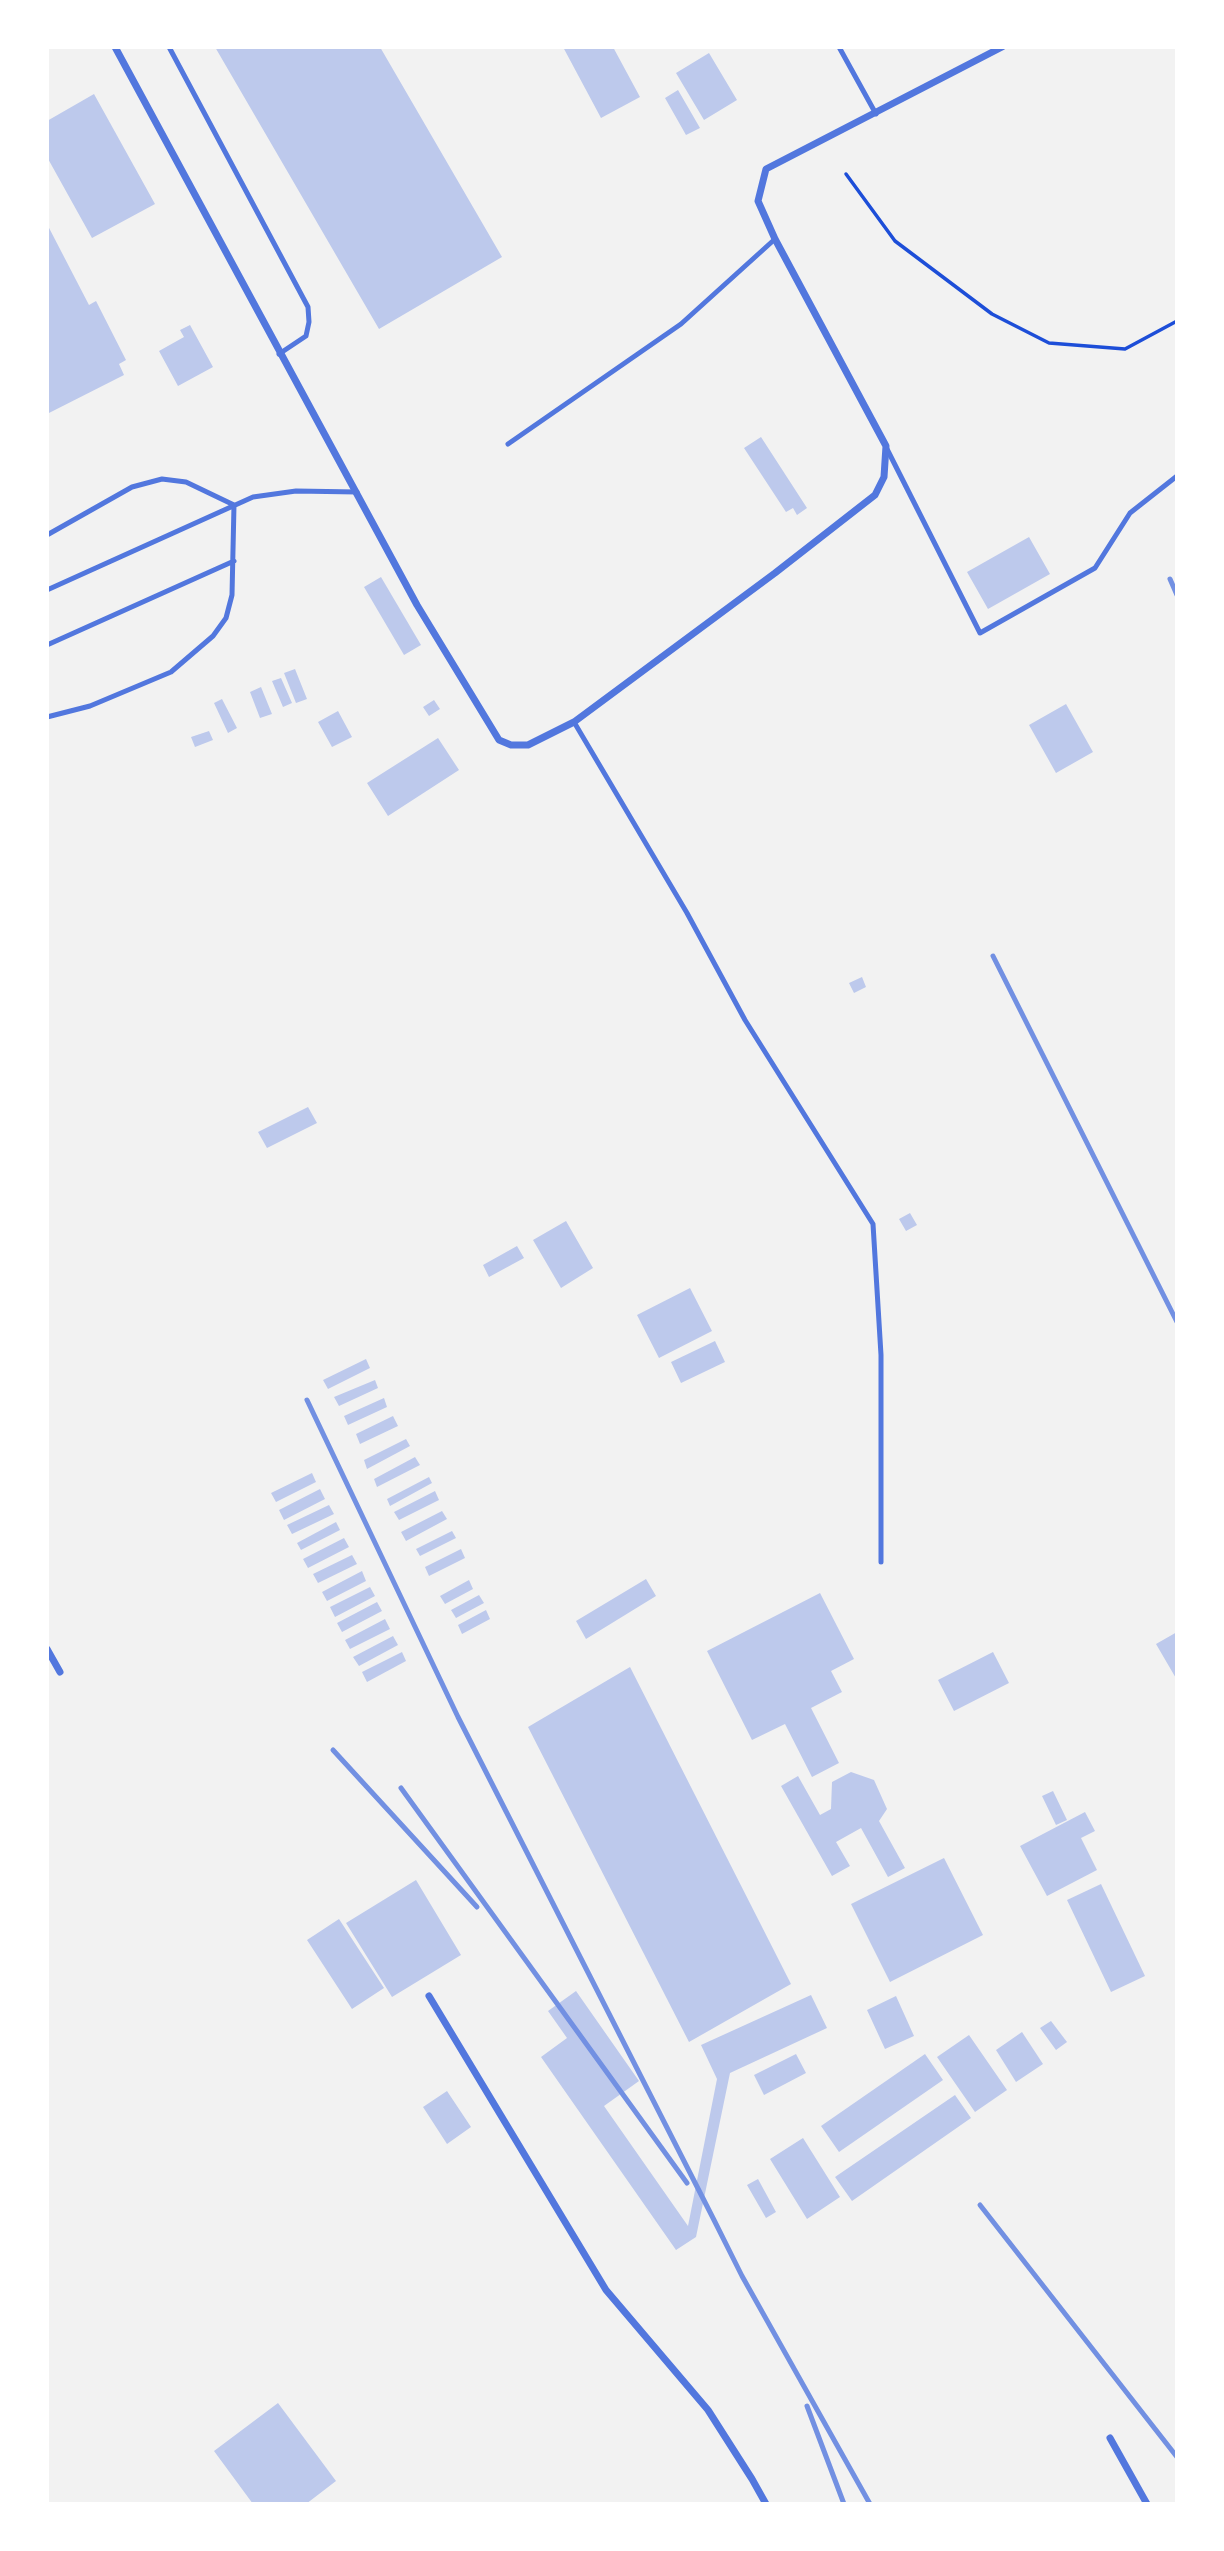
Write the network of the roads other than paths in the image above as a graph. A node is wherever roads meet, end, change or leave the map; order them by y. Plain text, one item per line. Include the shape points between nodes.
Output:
1 (115, 47) edge
2 (169, 47) edge
3 (839, 47) edge
4 (1002, 47) edge
5 (876, 114) junction
6 (775, 240) junction
7 (279, 354) junction
8 (508, 444) dead end
9 (886, 446) junction
10 (1177, 476) edge
11 (358, 492) junction
12 (234, 505) junction
13 (47, 535) edge
14 (234, 561) junction
15 (47, 590) edge
16 (47, 645) edge
17 (47, 717) edge
18 (575, 722) junction
19 (881, 1562) dead end
20 (47, 1649) edge
21 (60, 1672) dead end
22 (429, 1996) dead end
23 (1110, 2438) dead end
24 (766, 2504) edge
25 (1147, 2504) edge

1 - 7 street
2 - 7 lane via 308,307 306,336
3 - 5 lane
4 - 5 street
5 - 6 street via 766,169 758,201
6 - 8 lane via 681,324
6 - 9 street
7 - 11 street
9 - 10 lane via 980,633 1095,568 1130,513
9 - 18 street via 884,477 875,495
11 - 12 lane via 279,491
11 - 18 street via 417,605 499,740 528,745
12 - 13 lane via 186,482 162,479 132,488
12 - 14 lane
12 - 15 lane
14 - 16 lane
14 - 17 lane via 226,618 187,659 171,672 90,706
18 - 19 lane via 744,1020 873,1224 881,1355
20 - 21 street
22 - 24 street via 606,2290 708,2410
23 - 25 street

